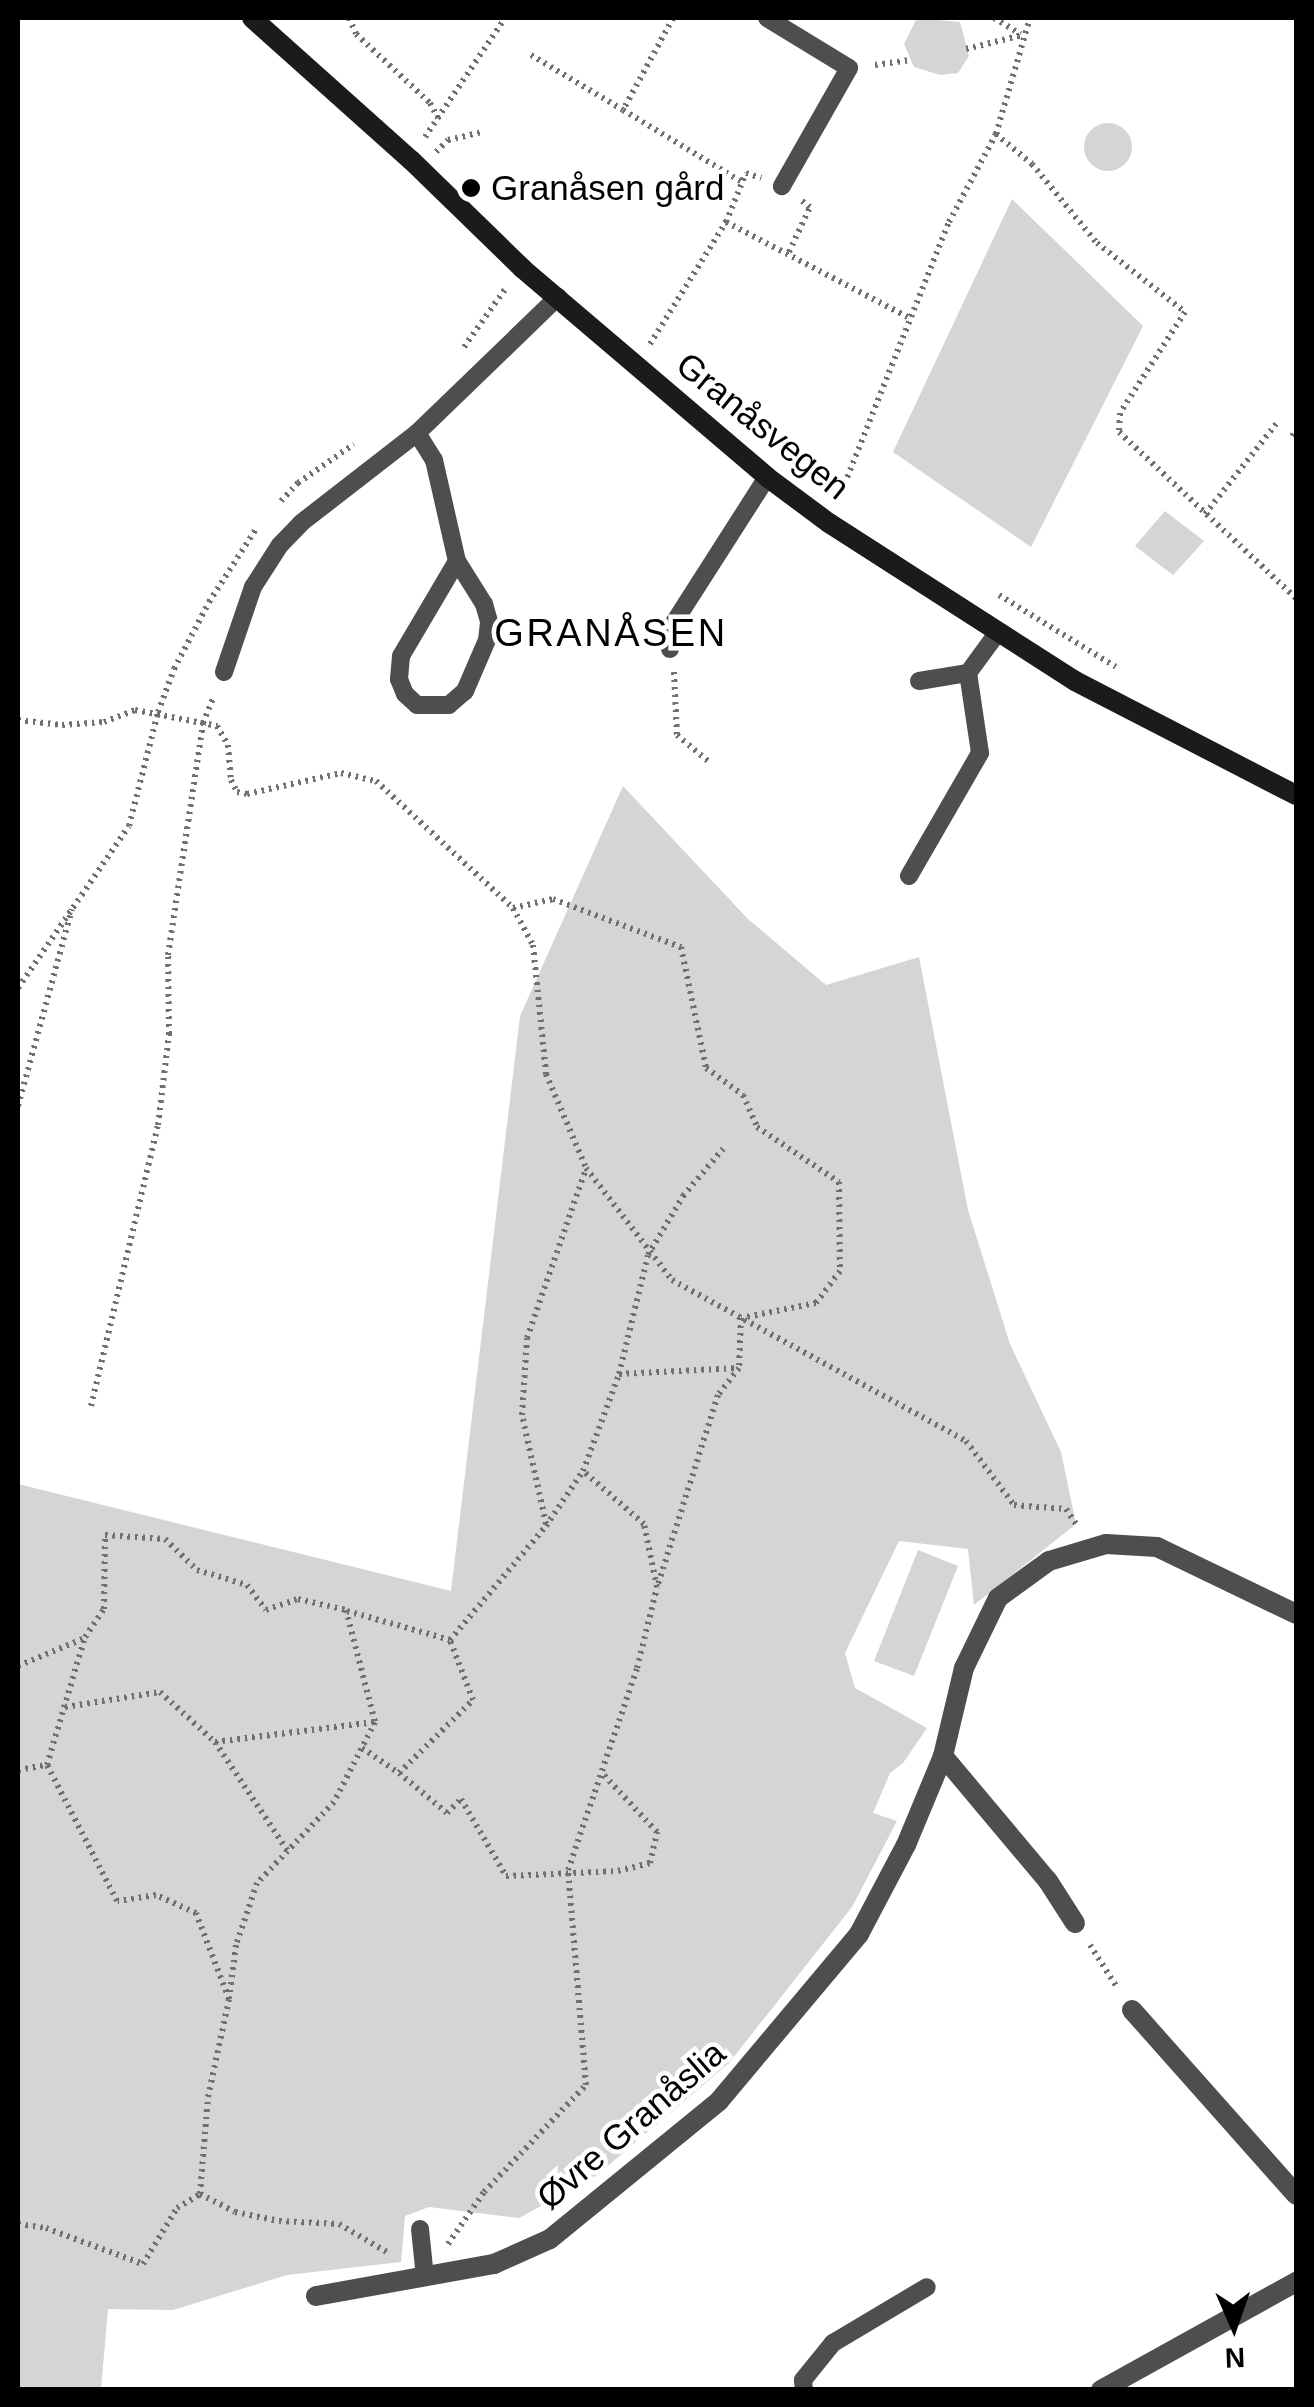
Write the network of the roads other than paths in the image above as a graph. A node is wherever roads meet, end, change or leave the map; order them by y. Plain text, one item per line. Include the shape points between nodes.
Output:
1 (252, 18) edge
2 (767, 18) edge
3 (782, 186) road end
4 (558, 297) junction
5 (417, 433) junction
6 (767, 476) junction
7 (457, 561) junction
8 (998, 632) junction
9 (672, 658) road end
10 (224, 672) road end
11 (968, 673) junction
12 (919, 681) dead end
13 (1296, 795) edge
14 (909, 876) dead end
15 (1296, 1614) edge
16 (942, 1756) junction
17 (1075, 1923) road end
18 (1132, 2010) road end
19 (1296, 2195) edge
20 (420, 2229) dead end
21 (421, 2278) junction
22 (1296, 2282) edge
23 (927, 2287) dead end
24 (316, 2296) dead end
25 (804, 2390) edge
26 (1101, 2390) edge

1 - 4 street, Granåsvegen
2 - 3 lane via 849,68
4 - 5 lane
4 - 6 street, Granåsvegen
5 - 7 lane via 434,460
5 - 10 lane via 280,545 253,587
6 - 8 street, Granåsvegen
6 - 9 lane via 676,621
7 - 7 lane via 484,604 487,640 465,691 449,705 417,705 399,679 401,656
8 - 11 lane
8 - 13 street, Granåsvegen via 1076,681
11 - 12 lane
11 - 14 lane via 980,753
15 - 16 street, Øvre Granåslia via 1157,1547 1091,1546 1049,1561 998,1598 964,1668
16 - 17 street via 1048,1881
16 - 21 street, Øvre Granåslia via 859,1934 719,2101 550,2239 494,2264
18 - 19 street
20 - 21 lane
21 - 24 street, Øvre Granåslia
22 - 26 street
23 - 25 lane via 833,2343 803,2380

